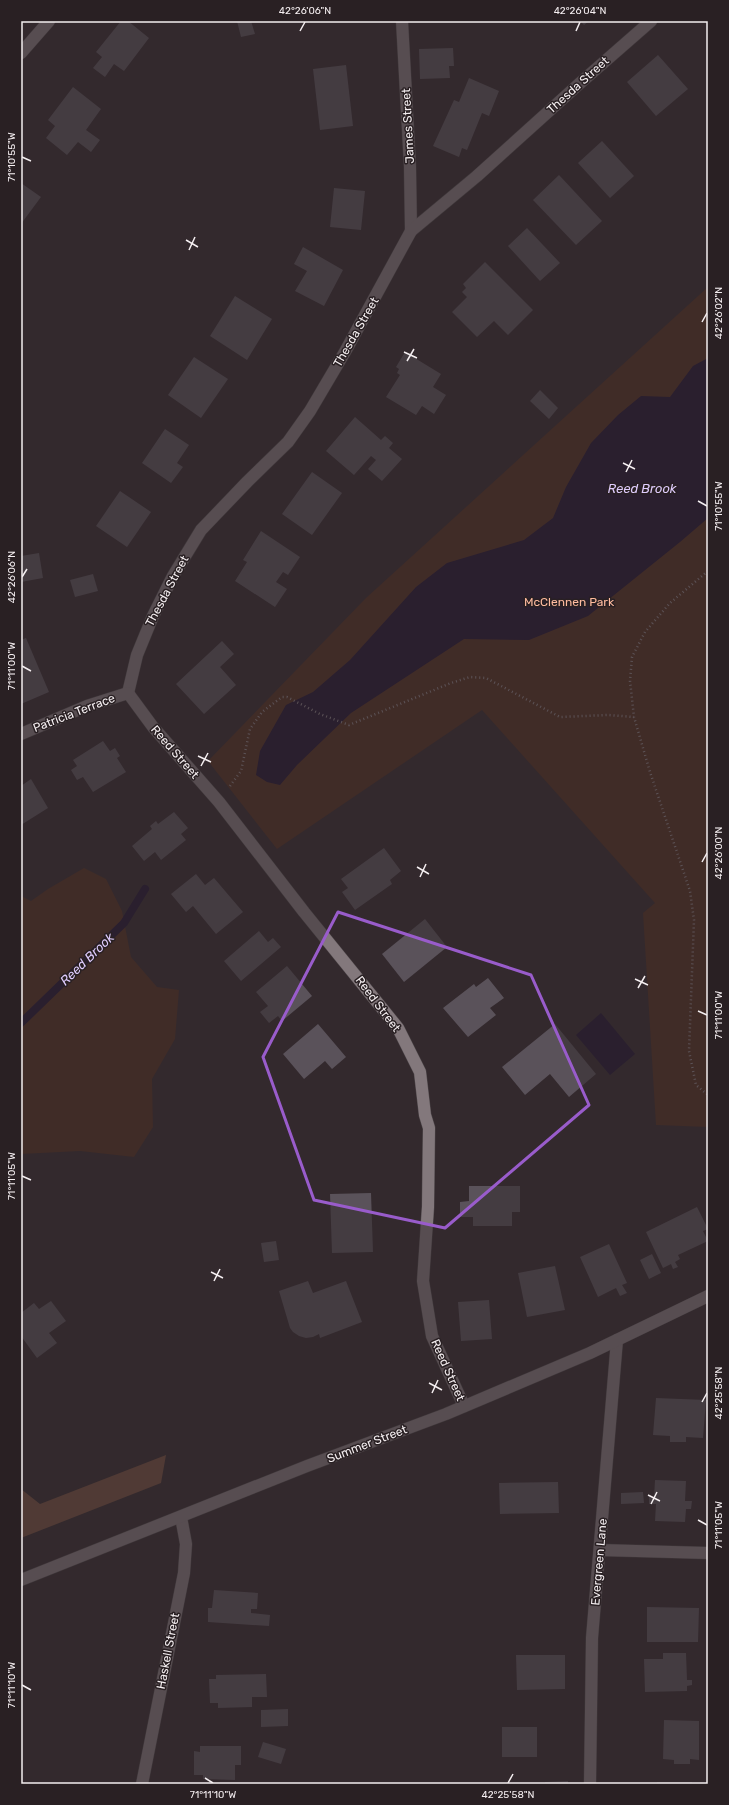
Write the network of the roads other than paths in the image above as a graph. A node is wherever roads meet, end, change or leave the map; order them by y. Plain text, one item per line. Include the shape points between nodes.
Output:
1 (49, 21) edge
2 (402, 21) edge
3 (651, 21) edge
4 (21, 53) edge
5 (411, 231) junction
6 (128, 693) junction
7 (21, 734) edge
8 (708, 1296) edge
9 (617, 1340) junction
10 (464, 1406) junction
11 (180, 1517) junction
12 (600, 1550) junction
13 (708, 1553) edge
14 (21, 1580) edge
15 (142, 1784) edge
16 (590, 1784) edge

1 - 4 street
2 - 5 street, James Street
3 - 5 street, Thesda Street via 477,176
5 - 6 street, Thesda Street via 310,411 288,442 201,530 173,576 153,616 137,655
6 - 7 street, Patricia Terrace via 87,706
6 - 10 street, Reed Street via 153,728 219,802 398,1028 420,1072 429,1128 428,1207 423,1282 432,1336
8 - 9 street, Summer Street
9 - 10 street, Summer Street
9 - 12 street, Evergreen Lane
10 - 11 street, Summer Street
11 - 14 street, Summer Street
11 - 15 street, Haskell Street via 186,1544 184,1573
12 - 13 street
12 - 16 street, Evergreen Lane via 592,1638

